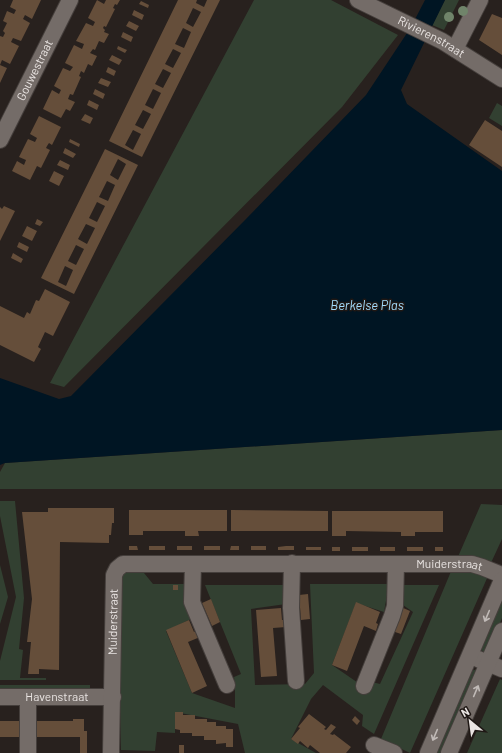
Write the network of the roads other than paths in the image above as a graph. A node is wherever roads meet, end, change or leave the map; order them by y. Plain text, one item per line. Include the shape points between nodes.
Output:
1 (70, 0) edge
2 (358, 0) edge
3 (480, 0) edge
4 (455, 49) junction
5 (502, 79) edge
6 (0, 140) edge
7 (292, 563) junction
8 (396, 564) junction
9 (193, 565) junction
10 (502, 575) edge
11 (502, 580) edge
12 (502, 631) edge
13 (469, 656) junction
14 (495, 666) edge
15 (296, 681) dead end
16 (227, 686) dead end
17 (364, 686) dead end
18 (0, 697) edge
19 (28, 697) junction
20 (113, 698) junction
21 (374, 745) dead end
22 (28, 753) edge
23 (112, 753) edge
24 (394, 753) edge
25 (428, 753) edge
26 (449, 753) edge

1 - 6 street, Gouwestraat
2 - 4 street, Rivierenstraat
3 - 4 street
4 - 5 street, Rivierenstraat
7 - 8 street, Muiderstraat
7 - 9 street, Muiderstraat
7 - 15 street via 291,608
8 - 10 street, Muiderstraat via 472,564
8 - 17 street via 395,606
9 - 16 street via 192,602
9 - 20 street, Muiderstraat via 123,564 117,569 114,575
11 -> 13 street
12 - 14 street
13 - 14 street
13 -> 25 street
26 -> 14 street
18 - 19 street, Havenstraat
19 - 20 street, Havenstraat
19 - 22 street
20 - 23 street, Muiderstraat
21 - 24 street

